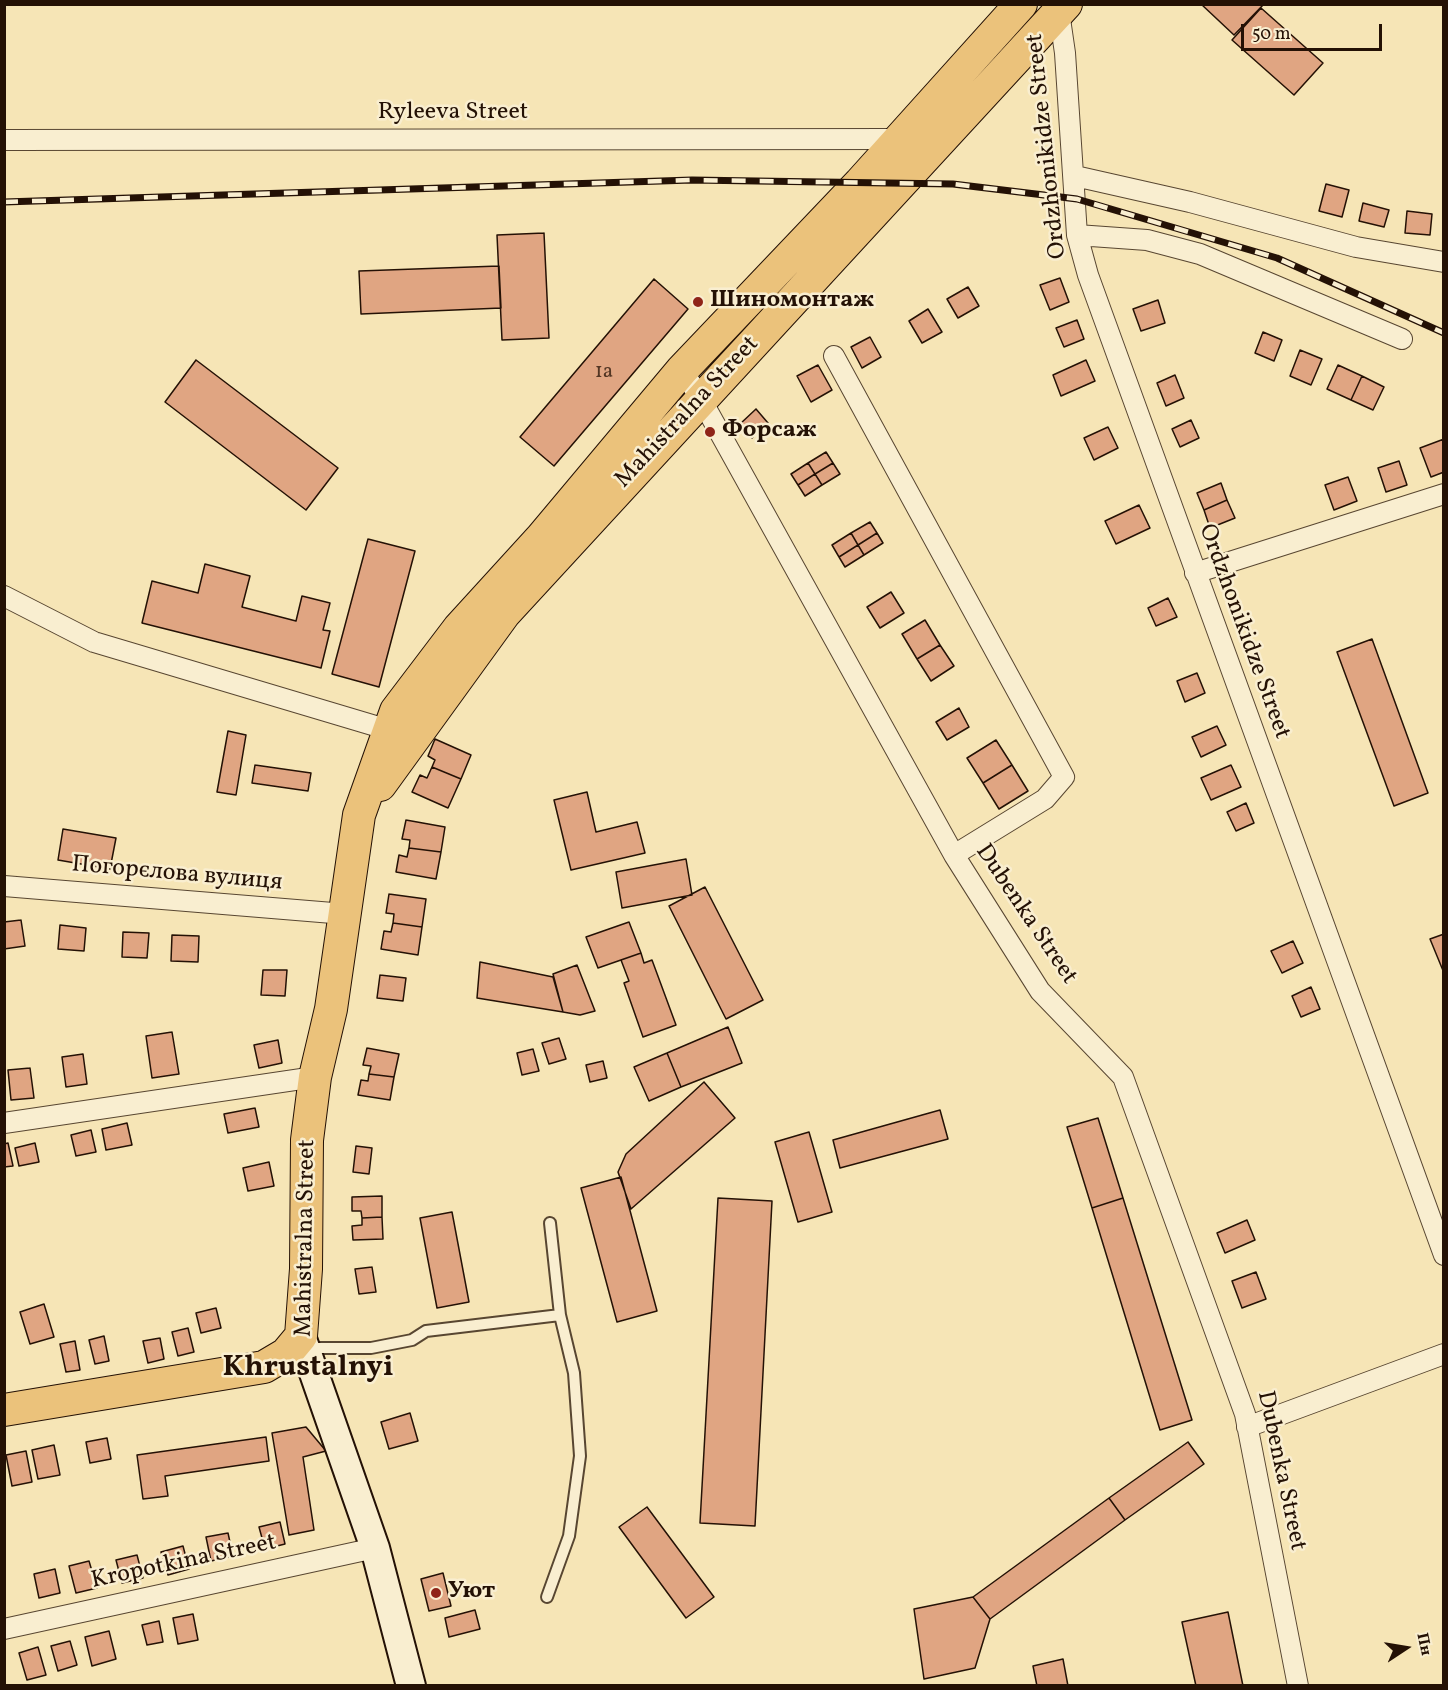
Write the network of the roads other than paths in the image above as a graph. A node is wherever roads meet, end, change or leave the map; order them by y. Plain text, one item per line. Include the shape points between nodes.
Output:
1 (1021, 4) edge
2 (1062, 8) edge
3 (901, 138) junction
4 (4, 140) edge
5 (1075, 176) junction
6 (1077, 235) junction
7 (1443, 262) edge
8 (1402, 339) dead end
9 (834, 356) dead end
10 (682, 370) junction
11 (701, 399) junction
12 (1443, 494) edge
13 (1195, 573) junction
14 (4, 596) edge
15 (389, 730) junction
16 (359, 815) junction
17 (954, 855) junction
18 (4, 886) edge
19 (345, 914) junction
20 (315, 1077) junction
21 (4, 1123) edge
22 (550, 1223) dead end
23 (1443, 1255) edge
24 (560, 1315) junction
25 (303, 1342) junction
26 (1443, 1354) edge
27 (4, 1410) edge
28 (1247, 1426) junction
29 (375, 1548) junction
30 (547, 1596) dead end
31 (4, 1629) edge
32 (411, 1686) edge
33 (1298, 1686) edge

1 - 3 main road, Mahistralna Street
2 - 5 street, Ordzhonikidze Street
2 - 11 main road, Mahistralna Street
3 - 4 street, Ryleeva Street
3 - 10 main road, Mahistralna Street
5 - 6 street, Ordzhonikidze Street
5 - 7 street via 1190,202 1356,248
6 - 8 street via 1146,240 1200,254
6 - 13 street, Ordzhonikidze Street
9 - 17 street via 1064,777 1045,799
10 - 11 street, Dubenka Street
10 - 15 main road, Mahistralna Street via 542,537 459,628 396,711
11 - 16 main road, Mahistralna Street via 504,614
11 - 17 street, Dubenka Street
12 - 13 street
13 - 23 street, Ordzhonikidze Street
14 - 15 street via 94,642
15 - 16 main road, Mahistralna Street
16 - 19 main road, Mahistralna Street
17 - 28 street, Dubenka Street via 1040,991 1123,1077
18 - 19 street, Погорєлова вулиця
19 - 20 main road, Mahistralna Street
20 - 21 street
20 - 25 main road, Mahistralna Street via 306,1140
22 - 24 lane
24 - 25 lane via 426,1331 412,1340 371,1348
24 - 30 lane via 574,1373 580,1456 569,1536
25 - 27 main road via 264,1367
25 - 29 street, Mahistralna Street
26 - 28 street
28 - 33 street, Dubenka Street
29 - 31 street, Kropotkina Street
29 - 32 street, Mahistralna Street

